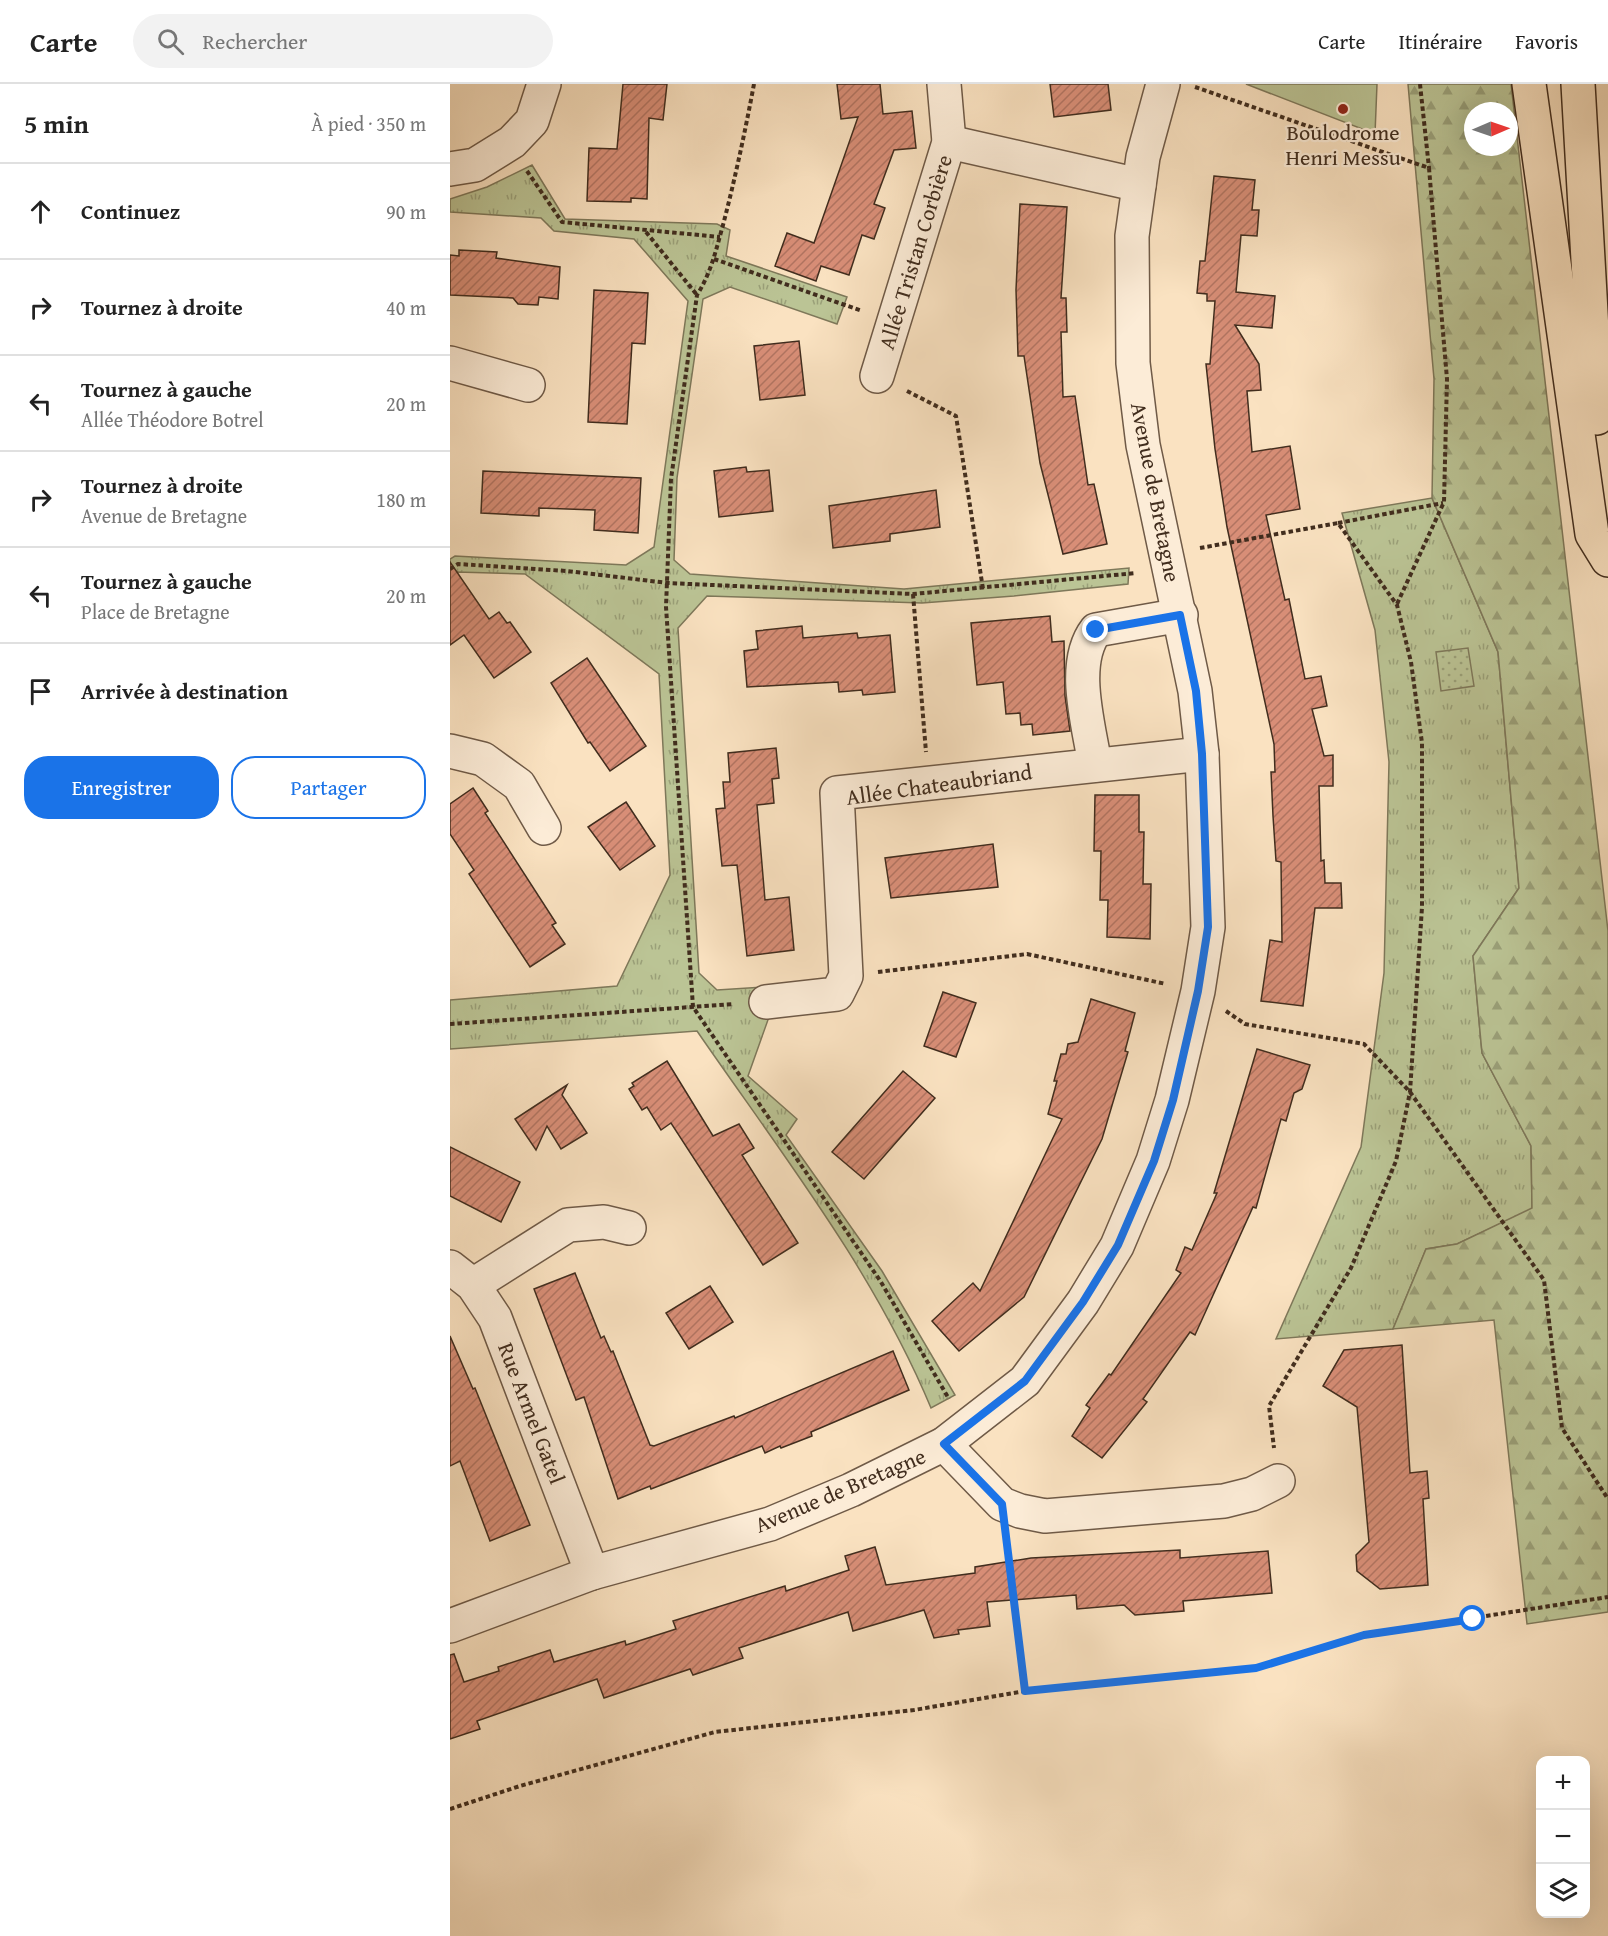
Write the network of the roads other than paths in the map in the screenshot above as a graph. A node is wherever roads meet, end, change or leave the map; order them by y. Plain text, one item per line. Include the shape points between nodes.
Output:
1 (544, 84) edge
2 (944, 84) edge
3 (1163, 84) edge
4 (1529, 84) edge
5 (1578, 84) edge
6 (949, 142) junction
7 (450, 169) edge
8 (1139, 185) junction
9 (450, 363) edge
10 (878, 376) road end
11 (528, 385) dead end
12 (1608, 509) edge
13 (1608, 560) edge
14 (1180, 615) junction
15 (450, 751) edge
16 (1202, 754) junction
17 (1095, 765) junction
18 (544, 828) dead end
19 (766, 1002) road end
20 (629, 1228) dead end
21 (462, 1276) edge
22 (955, 1436) junction
23 (1278, 1481) road end
24 (592, 1573) junction
25 (450, 1626) edge

1 - 7 street via 532,121 512,142 475,165
2 - 6 street
3 - 8 street, Avenue de Bretagne
4 - 13 main road via 1592,534
5 - 12 main road via 1593,386
6 - 8 street, Allée Tristan Corbière
6 - 10 street, Allée Tristan Corbière
8 - 14 street, Avenue de Bretagne via 1132,236 1133,363 1143,445
9 - 11 street
14 - 16 street, Avenue de Bretagne via 1196,691
14 - 17 street via 1096,630 1086,642 1082,673
15 - 18 street via 483,759 519,785
16 - 17 street, Allée Chateaubriand
16 - 22 street, Avenue de Bretagne via 1208,927 1173,1100 1154,1161 1118,1245 1083,1302 1025,1381
17 - 19 street, Allée Chateaubriand via 837,793 846,976 837,994
20 - 21 street via 604,1222 568,1225
21 - 24 street, Rue Armel Gatel via 495,1318
22 - 23 street via 1002,1504 1045,1516 1224,1501 1252,1494
22 - 24 street, Avenue de Bretagne via 851,1490 770,1524
24 - 25 street, Avenue de Bretagne

